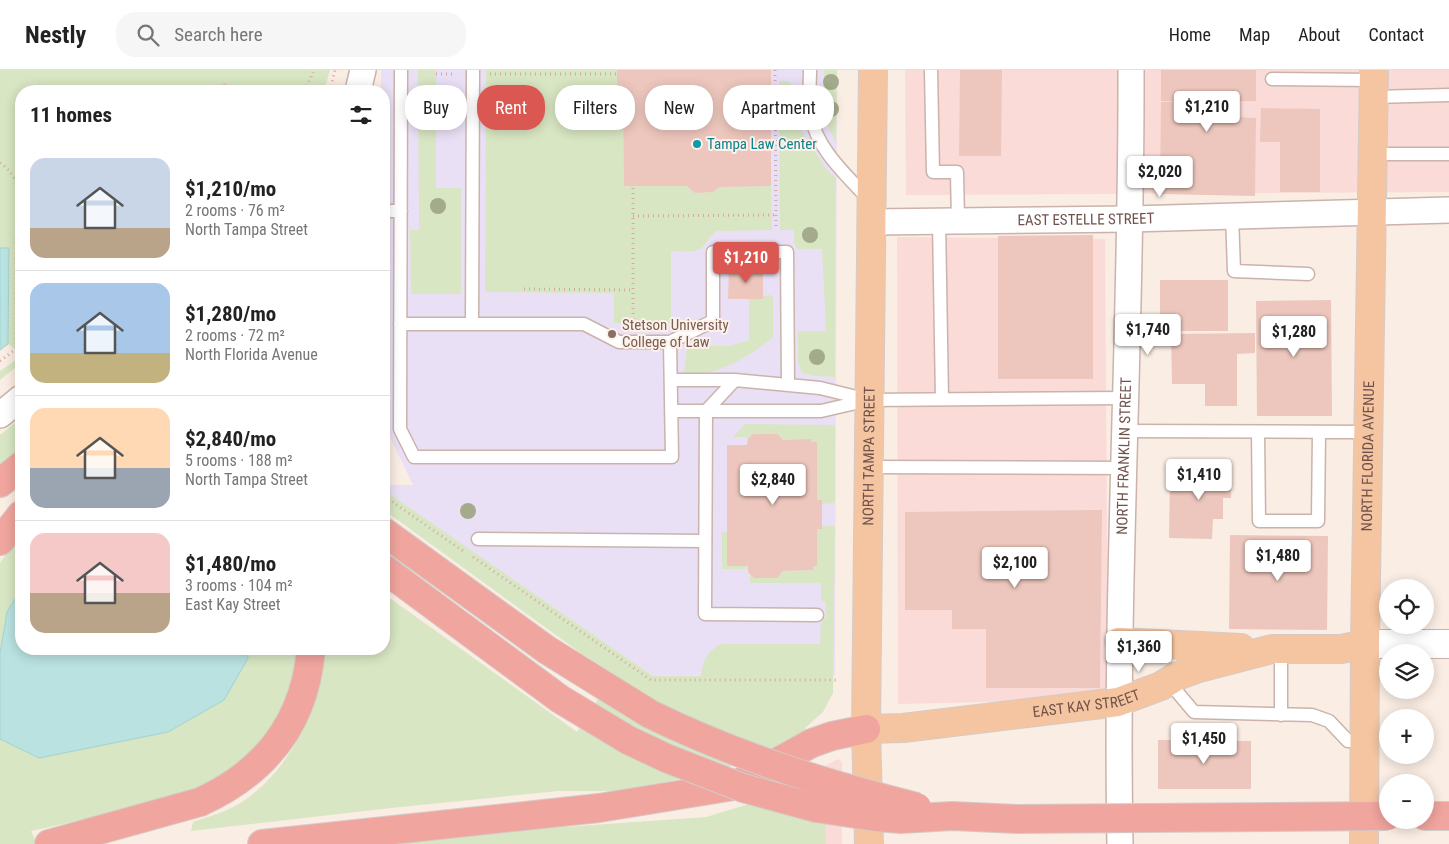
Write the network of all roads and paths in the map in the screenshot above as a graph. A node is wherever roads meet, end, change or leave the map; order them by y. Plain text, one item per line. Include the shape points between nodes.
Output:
1 (335, 70) edge
2 (362, 70) edge
3 (401, 70) edge
4 (473, 70) edge
5 (775, 70) edge
6 (810, 70) edge
7 (873, 70) edge
8 (931, 70) edge
9 (1131, 70) edge
10 (313, 72) dead end
11 (436, 74) dead end
12 (458, 74) dead end
13 (486, 74) dead end
14 (617, 74) dead end
15 (1272, 79) dead end
16 (1374, 82) edge
17 (308, 85) edge
18 (331, 85) edge
19 (359, 85) edge
20 (1449, 95) edge
21 (1374, 154) junction
22 (1449, 154) edge
23 (0, 162) edge
24 (15, 180) edge
25 (633, 186) dead end
26 (1449, 210) edge
27 (390, 211) edge
28 (401, 211) junction
29 (1373, 211) junction
30 (872, 212) junction
31 (776, 215) junction
32 (1232, 215) junction
33 (633, 216) junction
34 (1131, 218) junction
35 (948, 221) junction
36 (776, 230) dead end
37 (1308, 274) dead end
38 (524, 288) dead end
39 (633, 290) junction
40 (400, 324) junction
41 (472, 324) junction
42 (633, 324) dead end
43 (670, 342) junction
44 (15, 350) edge
45 (0, 360) edge
46 (671, 380) junction
47 (735, 380) junction
48 (788, 384) junction
49 (1126, 398) junction
50 (942, 399) junction
51 (870, 400) junction
52 (15, 403) edge
53 (671, 411) junction
54 (706, 411) junction
55 (0, 415) edge
56 (1125, 431) junction
57 (1258, 432) junction
58 (1319, 432) junction
59 (1369, 432) junction
60 (869, 467) junction
61 (1124, 468) junction
62 (15, 471) edge
63 (0, 483) edge
64 (390, 500) edge
65 (15, 522) edge
66 (390, 536) edge
67 (478, 539) dead end
68 (0, 541) edge
69 (705, 541) junction
70 (390, 573) edge
71 (817, 614) dead end
72 (1120, 642) junction
73 (1365, 644) junction
74 (1449, 644) edge
75 (1277, 649) junction
76 (310, 655) edge
77 (839, 680) dead end
78 (1168, 681) junction
79 (1118, 702) junction
80 (1282, 715) junction
81 (866, 729) junction
82 (1365, 741) junction
83 (952, 816) junction
84 (1379, 816) edge
85 (1434, 816) edge
86 (1449, 816) edge
87 (49, 844) edge
88 (262, 844) edge
89 (869, 844) edge
90 (1120, 844) edge
91 (1364, 844) edge

1 - 18 path
2 - 19 street
3 - 28 lane
4 - 41 lane
5 - 31 path
6 - 30 lane via 810,114 816,137
7 - 30 main road, NORTH TAMPA STREET
8 - 35 lane via 933,172 957,172
9 - 34 street, NORTH FRANKLIN STREET
10 - 17 path
11 - 12 path
13 - 14 path
15 - 16 lane
16 - 20 lane
16 - 21 main road, NORTH FLORIDA AVENUE
21 - 22 lane
21 - 29 main road, NORTH FLORIDA AVENUE
23 - 24 path
25 - 33 path
26 - 29 street, EAST ESTELLE STREET
27 - 28 lane
28 - 40 lane
29 - 32 street, EAST ESTELLE STREET
29 - 59 main road, NORTH FLORIDA AVENUE
30 - 35 street, EAST ESTELLE STREET
30 - 51 main road, NORTH TAMPA STREET
31 - 33 path
31 - 36 path
32 - 34 street, EAST ESTELLE STREET
32 - 37 lane via 1234,271
33 - 39 path
34 - 35 street, EAST ESTELLE STREET
34 - 49 street, NORTH FRANKLIN STREET
35 - 50 lane
38 - 39 path
39 - 42 path
40 - 41 lane
40 - 53 lane via 400,429 414,457 672,457
41 - 43 lane via 584,324 619,342
43 - 46 lane
43 - 48 lane via 713,321 713,252 787,252
44 - 45 path
46 - 47 lane
46 - 53 lane
47 - 48 lane
47 - 54 lane
48 - 51 lane
49 - 50 lane
49 - 56 street, NORTH FRANKLIN STREET
50 - 51 lane
51 - 54 lane via 821,411
51 - 60 main road, NORTH TAMPA STREET
52 - 55 street
53 - 54 lane
54 - 69 lane
56 - 57 lane
56 - 61 street, NORTH FRANKLIN STREET
57 - 58 lane
57 - 58 lane via 1259,521 1318,521
58 - 59 lane
59 - 73 main road, NORTH FLORIDA AVENUE
60 - 61 lane
60 - 81 main road, NORTH TAMPA STREET
61 - 72 street, NORTH FRANKLIN STREET
62 - 63 highway
64 - 77 path via 651,680
65 - 68 highway
66 - 83 highway, bridge via 546,650 650,714 722,747 797,775
67 - 69 lane
69 - 71 lane via 705,614
70 - 83 highway, bridge via 560,699 628,740 704,774 784,800 876,817
72 - 75 main road
72 - 79 street, NORTH FRANKLIN STREET
73 - 74 street, EAST KAY STREET
73 - 75 main road, EAST KAY STREET via 1341,650
73 - 82 main road, NORTH FLORIDA AVENUE
75 - 78 main road, EAST KAY STREET via 1199,668
75 - 80 lane
76 - 87 highway via 306,687 288,727 276,745 244,777 223,792 200,802
78 - 79 main road, EAST KAY STREET
78 - 80 lane via 1194,712
79 - 81 main road, EAST KAY STREET via 903,728
79 - 90 street, NORTH FRANKLIN STREET
80 - 82 lane via 1312,715 1329,722 1348,741
81 - 88 highway via 812,743 734,786 599,808
81 - 89 main road, NORTH TAMPA STREET
82 - 91 main road, NORTH FLORIDA AVENUE
83 - 84 highway, bridge via 1017,819
85 - 86 highway

